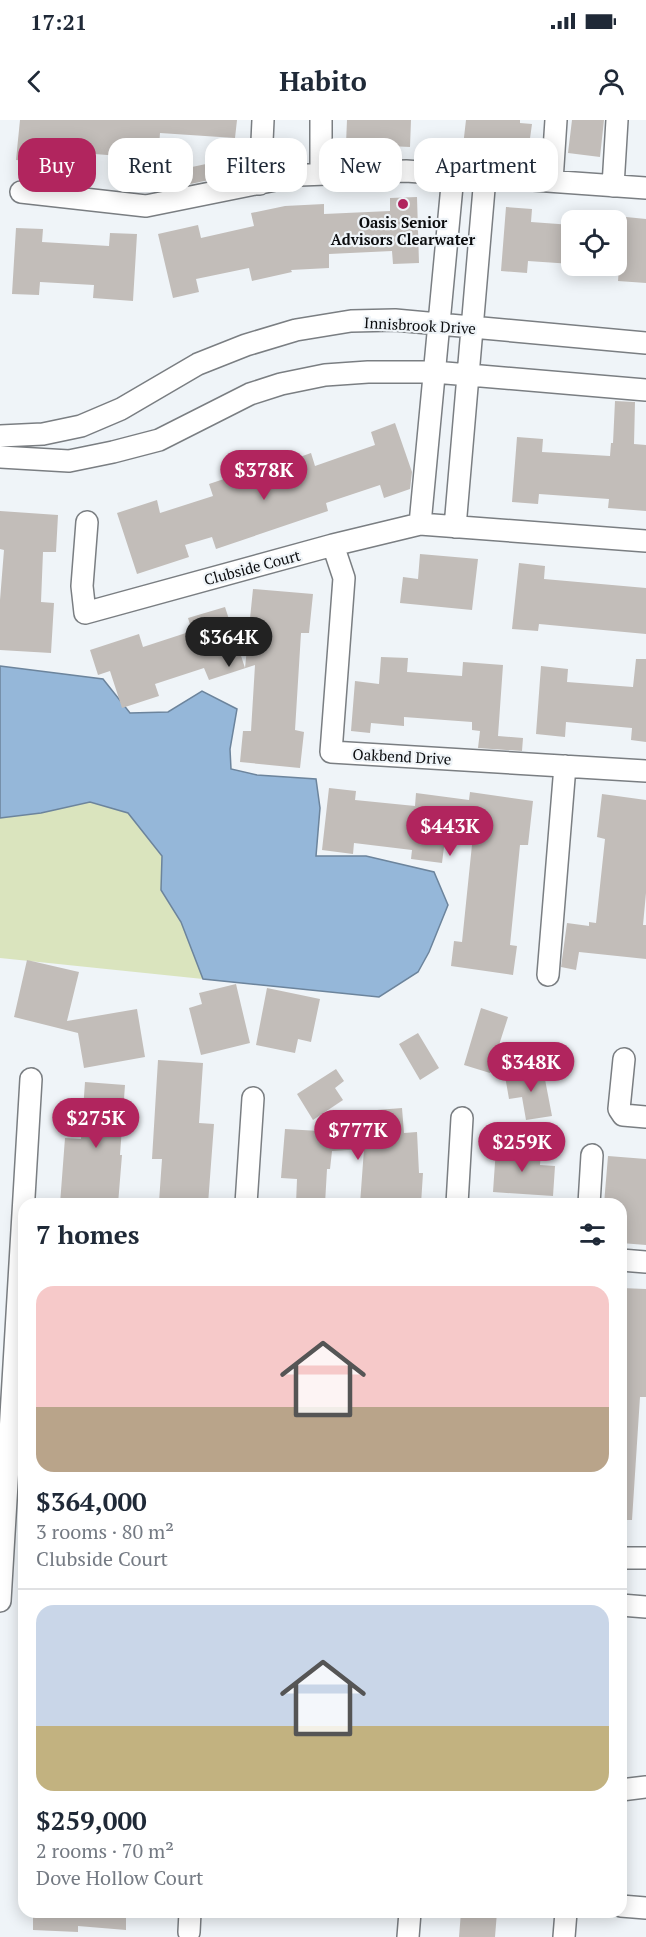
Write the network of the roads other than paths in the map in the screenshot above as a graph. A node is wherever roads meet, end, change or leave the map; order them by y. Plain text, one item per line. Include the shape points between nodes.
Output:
1 (263, 120) edge
2 (321, 120) edge
3 (556, 120) edge
4 (617, 120) edge
5 (262, 138) edge
6 (321, 138) edge
7 (555, 138) edge
8 (558, 181) edge
9 (613, 186) junction
10 (646, 188) edge
11 (21, 192) dead end
12 (219, 192) edge
13 (451, 192) edge
14 (484, 192) edge
15 (447, 235) junction
16 (480, 238) junction
17 (438, 325) junction
18 (473, 328) junction
19 (646, 343) edge
20 (434, 372) junction
21 (469, 375) junction
22 (646, 390) edge
23 (0, 435) edge
24 (0, 457) edge
25 (87, 522) dead end
26 (420, 524) junction
27 (455, 527) junction
28 (646, 541) edge
29 (333, 545) junction
30 (565, 766) junction
31 (646, 771) edge
32 (548, 975) dead end
33 (624, 1059) dead end
34 (31, 1079) dead end
35 (253, 1098) dead end
36 (646, 1117) edge
37 (462, 1118) dead end
38 (592, 1155) dead end
39 (24, 1198) edge
40 (246, 1198) edge
41 (457, 1198) edge
42 (589, 1198) edge
43 (627, 1260) edge
44 (646, 1262) edge
45 (18, 1299) edge
46 (12, 1401) edge
47 (627, 1558) edge
48 (646, 1558) edge
49 (0, 1601) edge
50 (627, 1605) edge
51 (646, 1606) edge
52 (646, 1787) edge
53 (627, 1789) edge
54 (627, 1906) edge
55 (646, 1908) edge
56 (410, 1918) edge
57 (566, 1918) edge
58 (408, 1937) edge
59 (564, 1937) edge

1 - 5 street
2 - 6 street
3 - 7 street
4 - 9 street
8 - 9 street
9 - 10 street
11 - 12 street via 146,206
13 - 15 street
14 - 16 street
15 - 16 street
15 - 17 street
16 - 18 street
17 - 18 street, Innisbrook Drive
17 - 20 street
17 - 23 street, Innisbrook Drive via 395,320 351,321 296,330 198,364 121,409 81,426 43,434
18 - 19 street, Innisbrook Drive
18 - 21 street
20 - 21 street
20 - 24 street via 325,375 250,394 159,440 125,449 69,461
20 - 26 street
21 - 22 street
21 - 27 street
25 - 29 street, Clubside Court via 82,586 85,613
26 - 27 street, Clubside Court
26 - 29 street, Clubside Court
27 - 28 street, Clubside Court
29 - 30 street, Oakbend Drive via 344,578 331,752
30 - 31 street, Oakbend Drive
30 - 32 street
33 - 36 street via 619,1109 623,1115
34 - 39 street
35 - 40 street
37 - 41 street
38 - 42 street
43 - 44 street
45 - 46 street
46 - 49 street
47 - 48 street
50 - 51 street
52 - 53 street
54 - 55 street
56 - 58 street
57 - 59 street

